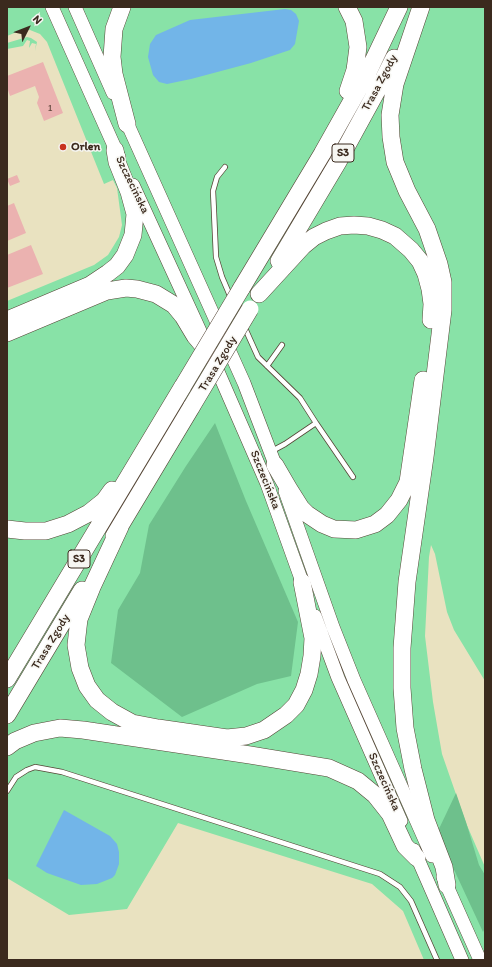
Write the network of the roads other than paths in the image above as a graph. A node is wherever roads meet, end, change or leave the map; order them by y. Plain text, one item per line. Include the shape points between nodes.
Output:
1 (52, 7) edge
2 (75, 7) edge
3 (122, 7) edge
4 (347, 7) edge
5 (399, 7) edge
6 (418, 7) edge
7 (421, 7) edge
8 (127, 124) junction
9 (115, 150) junction
10 (322, 154) junction
11 (225, 167) dead end
12 (259, 294) junction
13 (241, 310) junction
14 (7, 320) edge
15 (7, 333) edge
16 (282, 345) dead end
17 (210, 354) junction
18 (267, 366) junction
19 (316, 423) junction
20 (151, 440) junction
21 (273, 458) junction
22 (353, 477) dead end
23 (120, 527) junction
24 (7, 529) edge
25 (302, 582) junction
26 (7, 679) edge
27 (7, 715) edge
28 (7, 747) edge
29 (7, 791) edge
30 (417, 858) junction
31 (447, 885) junction
32 (437, 960) edge
33 (462, 960) edge
34 (480, 960) edge

1 - 9 main road, Szczecińska
2 - 8 main road, Szczecińska
3 - 8 highway via 114,29 112,57
4 - 10 highway via 354,22 358,47 355,70
5 - 10 highway, Trasa Zgody / S3
6 - 12 highway, Trasa Zgody / S3 via 384,78 338,162
7 - 31 highway via 395,84 390,115 391,137 395,162 427,229 439,264 443,282 443,310 407,582 402,688 413,769 426,820 444,867
8 - 21 main road, Szczecińska via 244,384
9 - 14 highway via 135,214 134,235 125,255 117,266 90,285
9 - 17 main road, Szczecińska
10 - 20 highway, Trasa Zgody / S3, bridge
11 - 13 lane via 217,177 213,191 216,257 222,277
12 - 13 highway, Trasa Zgody / S3
12 - 21 highway via 302,246 314,237 333,228 354,225 382,230 406,245 423,267 431,296 432,312 408,482 399,500 387,515 375,524 356,530 334,529 322,524 301,508
13 - 18 lane via 258,357
13 - 23 highway, Trasa Zgody / S3, bridge via 192,406
15 - 17 highway via 107,291 137,289 156,294 174,306
16 - 18 lane
17 - 25 main road, Szczecińska via 257,460
18 - 19 lane via 300,398
19 - 21 lane via 285,444
19 - 22 lane
20 - 24 highway via 104,501 89,513 68,524 46,531
20 - 26 highway, Trasa Zgody / S3
21 - 31 main road, Szczecińska via 354,680
23 - 25 highway via 79,619 76,646 87,686 112,712 132,723 227,738 246,736 264,730 286,715 296,705 304,690 312,656 313,638
23 - 27 highway, Trasa Zgody / S3
25 - 30 main road, Szczecińska via 338,678
28 - 30 highway via 15,740 34,733 60,728 76,729 328,768 358,781 375,795 390,814 405,846
29 - 32 lane via 16,777 27,770 35,768 62,772 380,874 400,887 411,901
30 - 33 main road, Szczecińska
31 - 34 main road, Szczecińska

